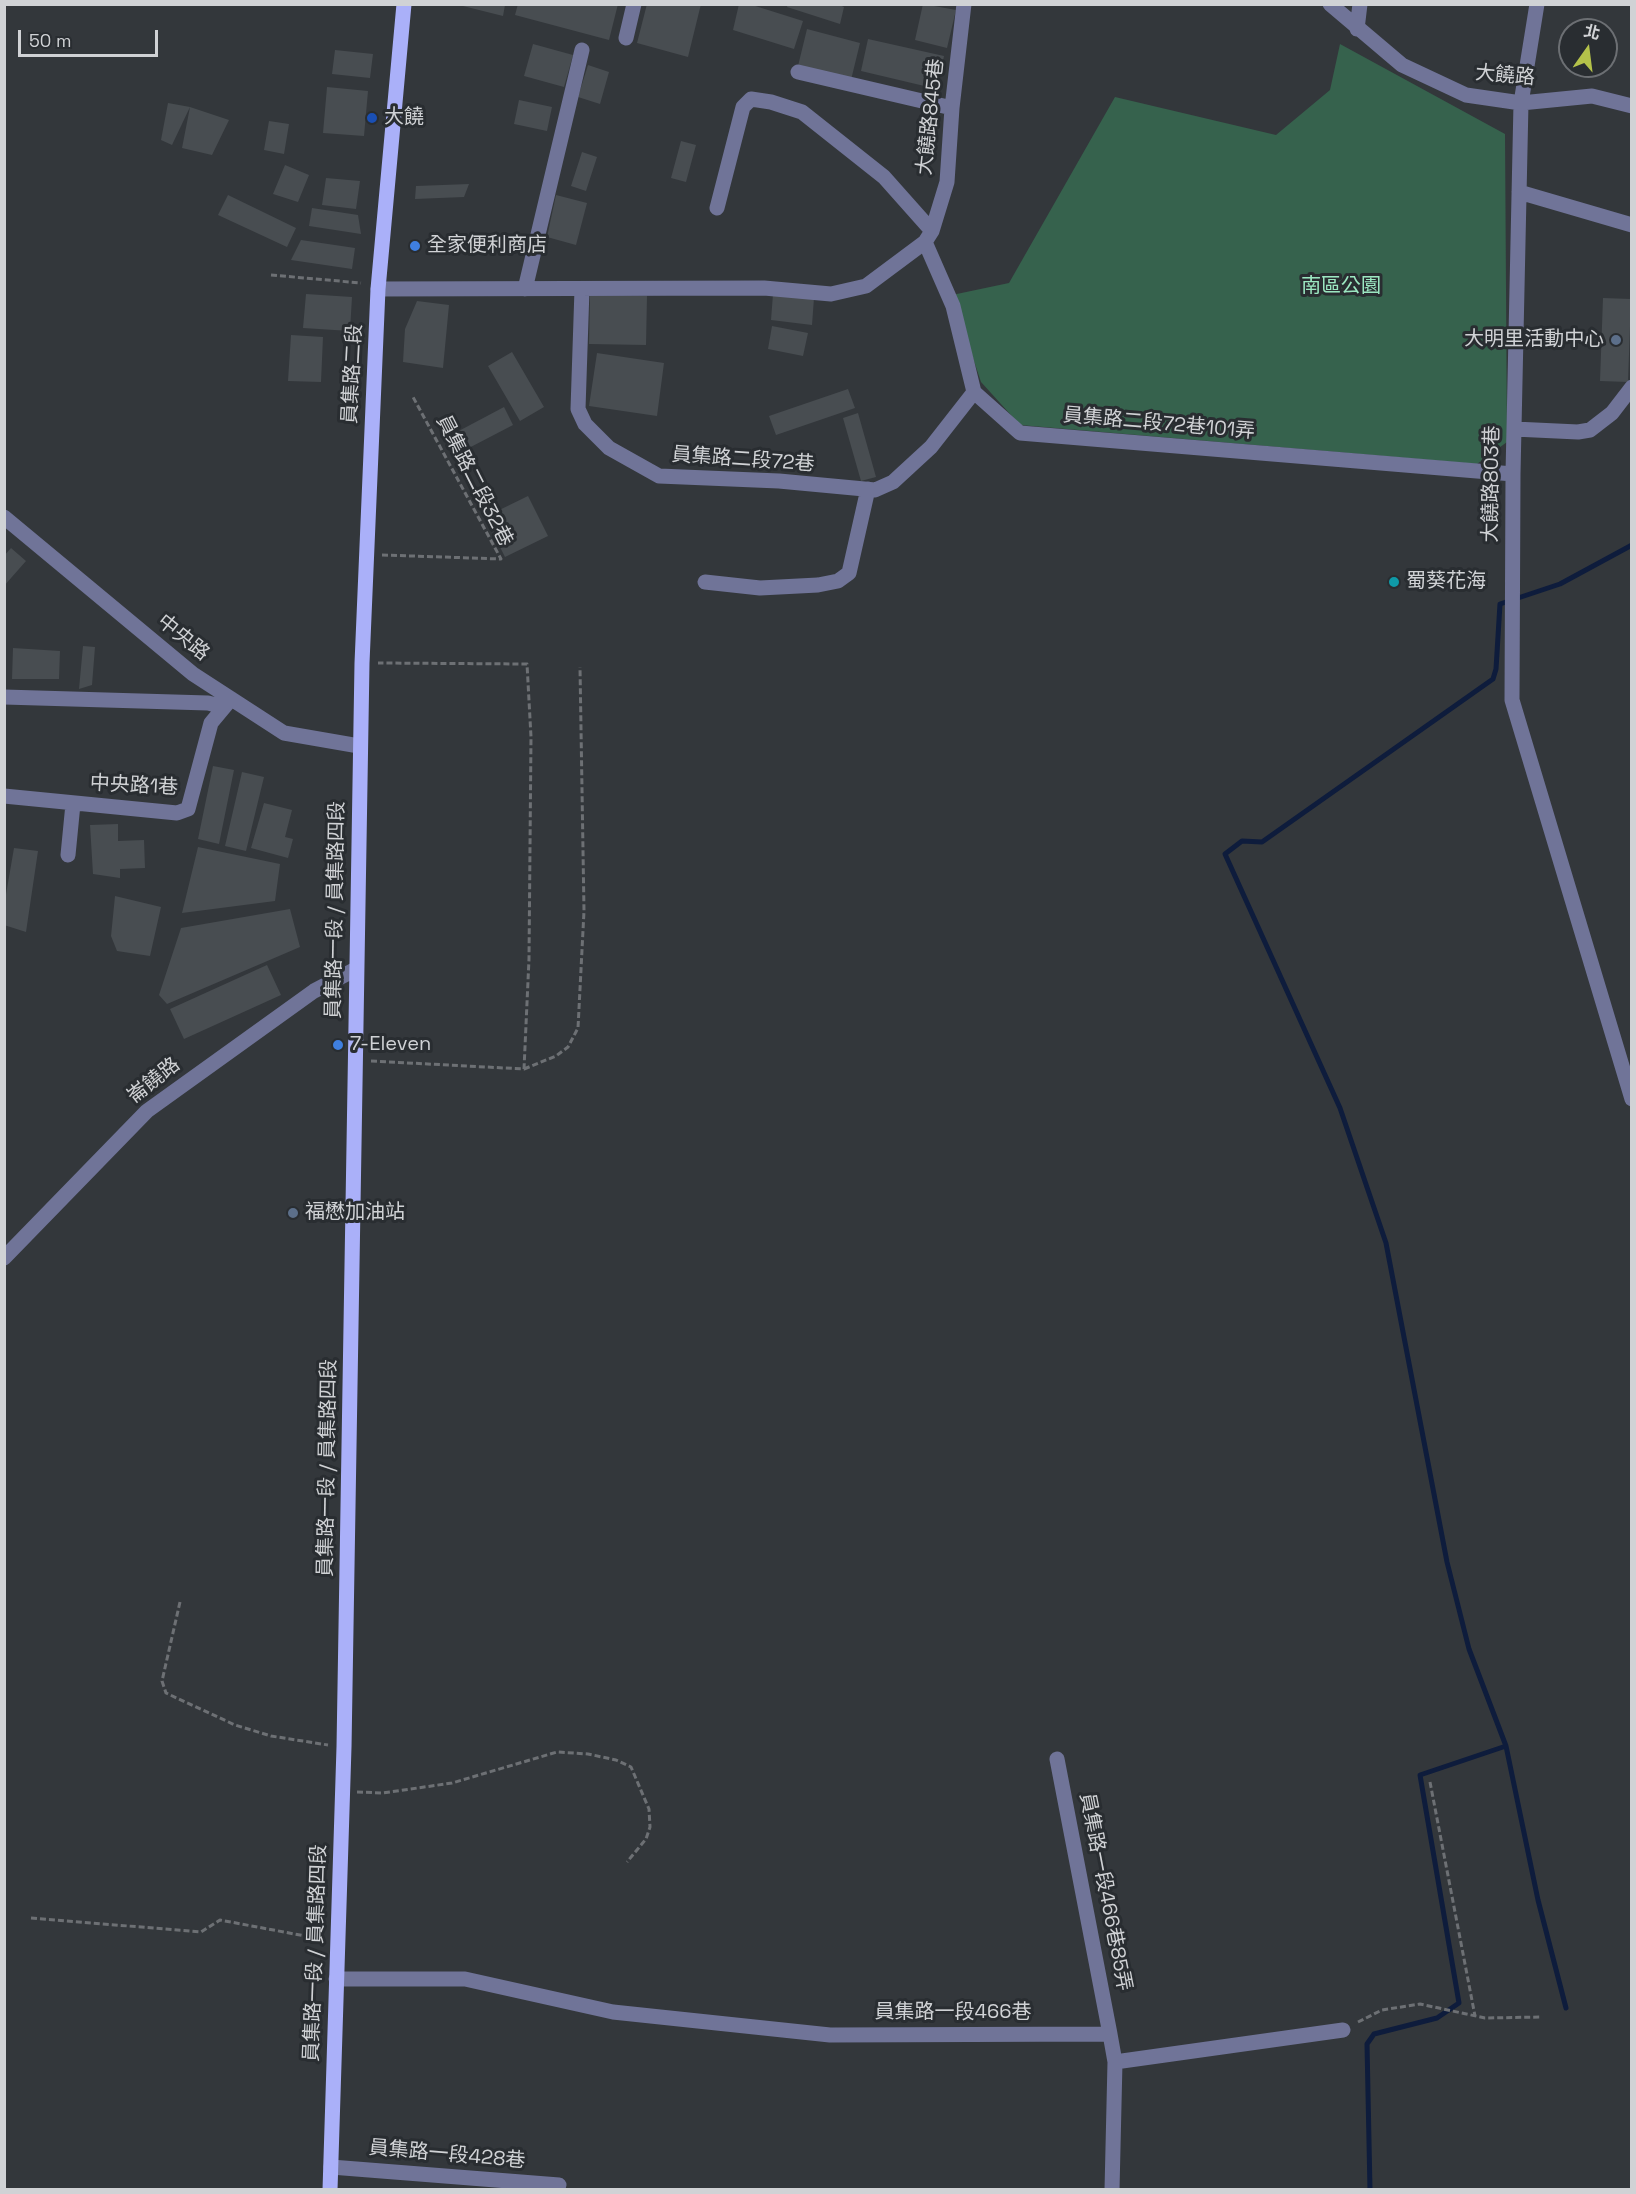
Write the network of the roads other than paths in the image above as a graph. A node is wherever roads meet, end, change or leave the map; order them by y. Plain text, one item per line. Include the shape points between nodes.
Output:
1 (404, 4) edge
2 (634, 4) edge
3 (964, 4) edge
4 (1330, 4) edge
5 (1360, 4) edge
6 (1537, 4) edge
7 (1357, 29) junction
8 (626, 38) dead end
9 (582, 50) dead end
10 (798, 72) dead end
11 (1521, 103) junction
12 (1632, 106) edge
13 (952, 108) junction
14 (1519, 192) junction
15 (717, 208) dead end
16 (1632, 225) edge
17 (929, 237) junction
18 (378, 289) junction
19 (525, 289) junction
20 (582, 289) junction
21 (1632, 387) edge
22 (974, 392) junction
23 (1514, 429) junction
24 (1513, 474) junction
25 (868, 489) junction
26 (4, 517) edge
27 (705, 582) dead end
28 (4, 697) edge
29 (227, 703) junction
30 (359, 746) junction
31 (4, 796) edge
32 (73, 804) junction
33 (68, 855) dead end
34 (356, 969) junction
35 (1632, 1099) edge
36 (4, 1258) edge
37 (1057, 1759) dead end
38 (336, 1979) junction
39 (1343, 2030) road end
40 (1110, 2034) junction
41 (1115, 2062) junction
42 (331, 2167) junction
43 (559, 2186) dead end
44 (330, 2190) edge
45 (1112, 2190) edge

1 - 18 main road, 員集路二段
2 - 8 street
3 - 13 street, 大饒路845巷
4 - 7 street, 大饒路
5 - 7 street
6 - 11 street, 大饒路803巷
7 - 11 street, 大饒路 via 1402,65 1466,95
9 - 19 street
10 - 13 street
11 - 12 street, 大饒路 via 1592,96
11 - 14 street, 大饒路803巷
13 - 17 street, 大饒路845巷 via 947,182
14 - 16 street
14 - 23 street, 大饒路803巷
15 - 17 street via 743,107 751,99 802,112 884,177
17 - 20 street via 866,286 831,294 764,288
17 - 22 street via 953,306
18 - 19 street
18 - 30 main road, 員集路二段
19 - 20 street
20 - 25 street, 員集路二段72巷 via 578,409 585,424 609,448 659,476
21 - 23 street via 1612,413 1590,430
22 - 24 street, 員集路二段72巷101弄 via 1020,433
22 - 25 street, 員集路二段72巷 via 931,447 893,482
23 - 24 street, 大饒路803巷
24 - 35 street, 大饒路803巷 via 1512,700
25 - 27 street via 849,573 838,581 760,588
26 - 29 street, 中央路
28 - 29 street
29 - 30 street, 中央路 via 284,733
29 - 32 street, 中央路1巷 via 211,723 188,809 177,813
30 - 34 main road, 員集路一段 / 員集路四段
31 - 32 street, 中央路1巷
32 - 33 street
34 - 36 street, 崙饒路 via 314,991 147,1111
34 - 38 main road, 員集路一段 / 員集路四段 via 344,1747
37 - 40 street, 員集路一段466巷85弄
38 - 40 street, 員集路一段466巷 via 465,1978 613,2012 830,2035
38 - 42 main road, 員集路一段 / 員集路四段
39 - 41 street
40 - 41 street
41 - 45 street
42 - 43 street, 員集路一段428巷
42 - 44 main road, 員集路一段 / 員集路四段

